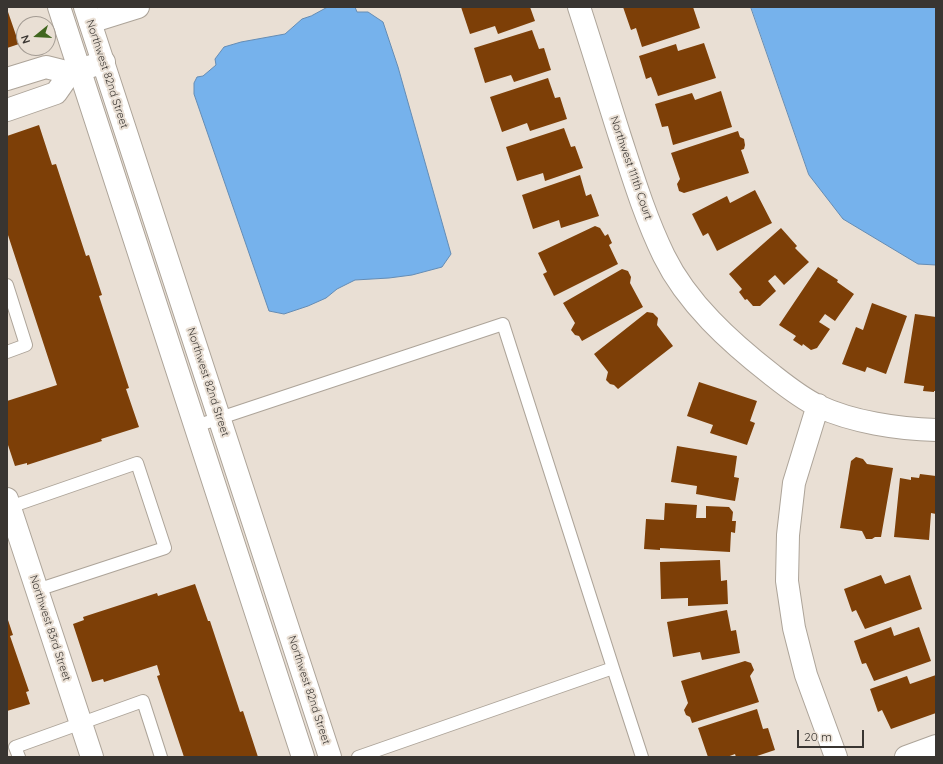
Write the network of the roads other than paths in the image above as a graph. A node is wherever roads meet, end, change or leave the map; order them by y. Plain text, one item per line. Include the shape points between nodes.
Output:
1 (59, 7) edge
2 (138, 7) edge
3 (579, 7) edge
4 (88, 14) edge
5 (104, 62) junction
6 (75, 71) junction
7 (7, 79) edge
8 (7, 110) edge
9 (7, 286) edge
10 (7, 352) edge
11 (818, 406) junction
12 (220, 418) junction
13 (196, 426) junction
14 (936, 430) edge
15 (8, 504) edge
16 (37, 590) junction
17 (614, 668) junction
18 (81, 723) junction
19 (936, 746) edge
20 (19, 757) edge
21 (92, 757) edge
22 (161, 757) edge
23 (303, 757) edge
24 (330, 757) edge
25 (358, 757) edge
26 (642, 757) edge
27 (836, 757) edge
28 (906, 757) edge

1 - 6 street
2 - 4 street
3 - 11 street, Northwest 111th Court via 642,206 665,257 690,297 722,332 787,387
4 - 5 street, Northwest 82nd Street
5 - 6 street
5 - 12 street, Northwest 82nd Street
6 - 7 street via 46,67
6 - 8 street via 56,93
6 - 13 street
9 - 10 lane via 26,345
11 - 14 street, Northwest 111th Court via 843,416 878,424
11 - 27 street via 794,482 788,535 787,581 794,628 806,675
12 - 13 lane
12 - 17 lane via 503,324
12 - 24 street, Northwest 82nd Street
13 - 23 street
15 - 16 street, Northwest 83rd Street
15 - 16 lane via 137,463 165,548
16 - 18 street, Northwest 83rd Street
17 - 25 lane
17 - 26 lane
18 - 20 lane via 15,747
18 - 21 street, Northwest 83rd Street
18 - 22 lane via 143,701
19 - 28 street

